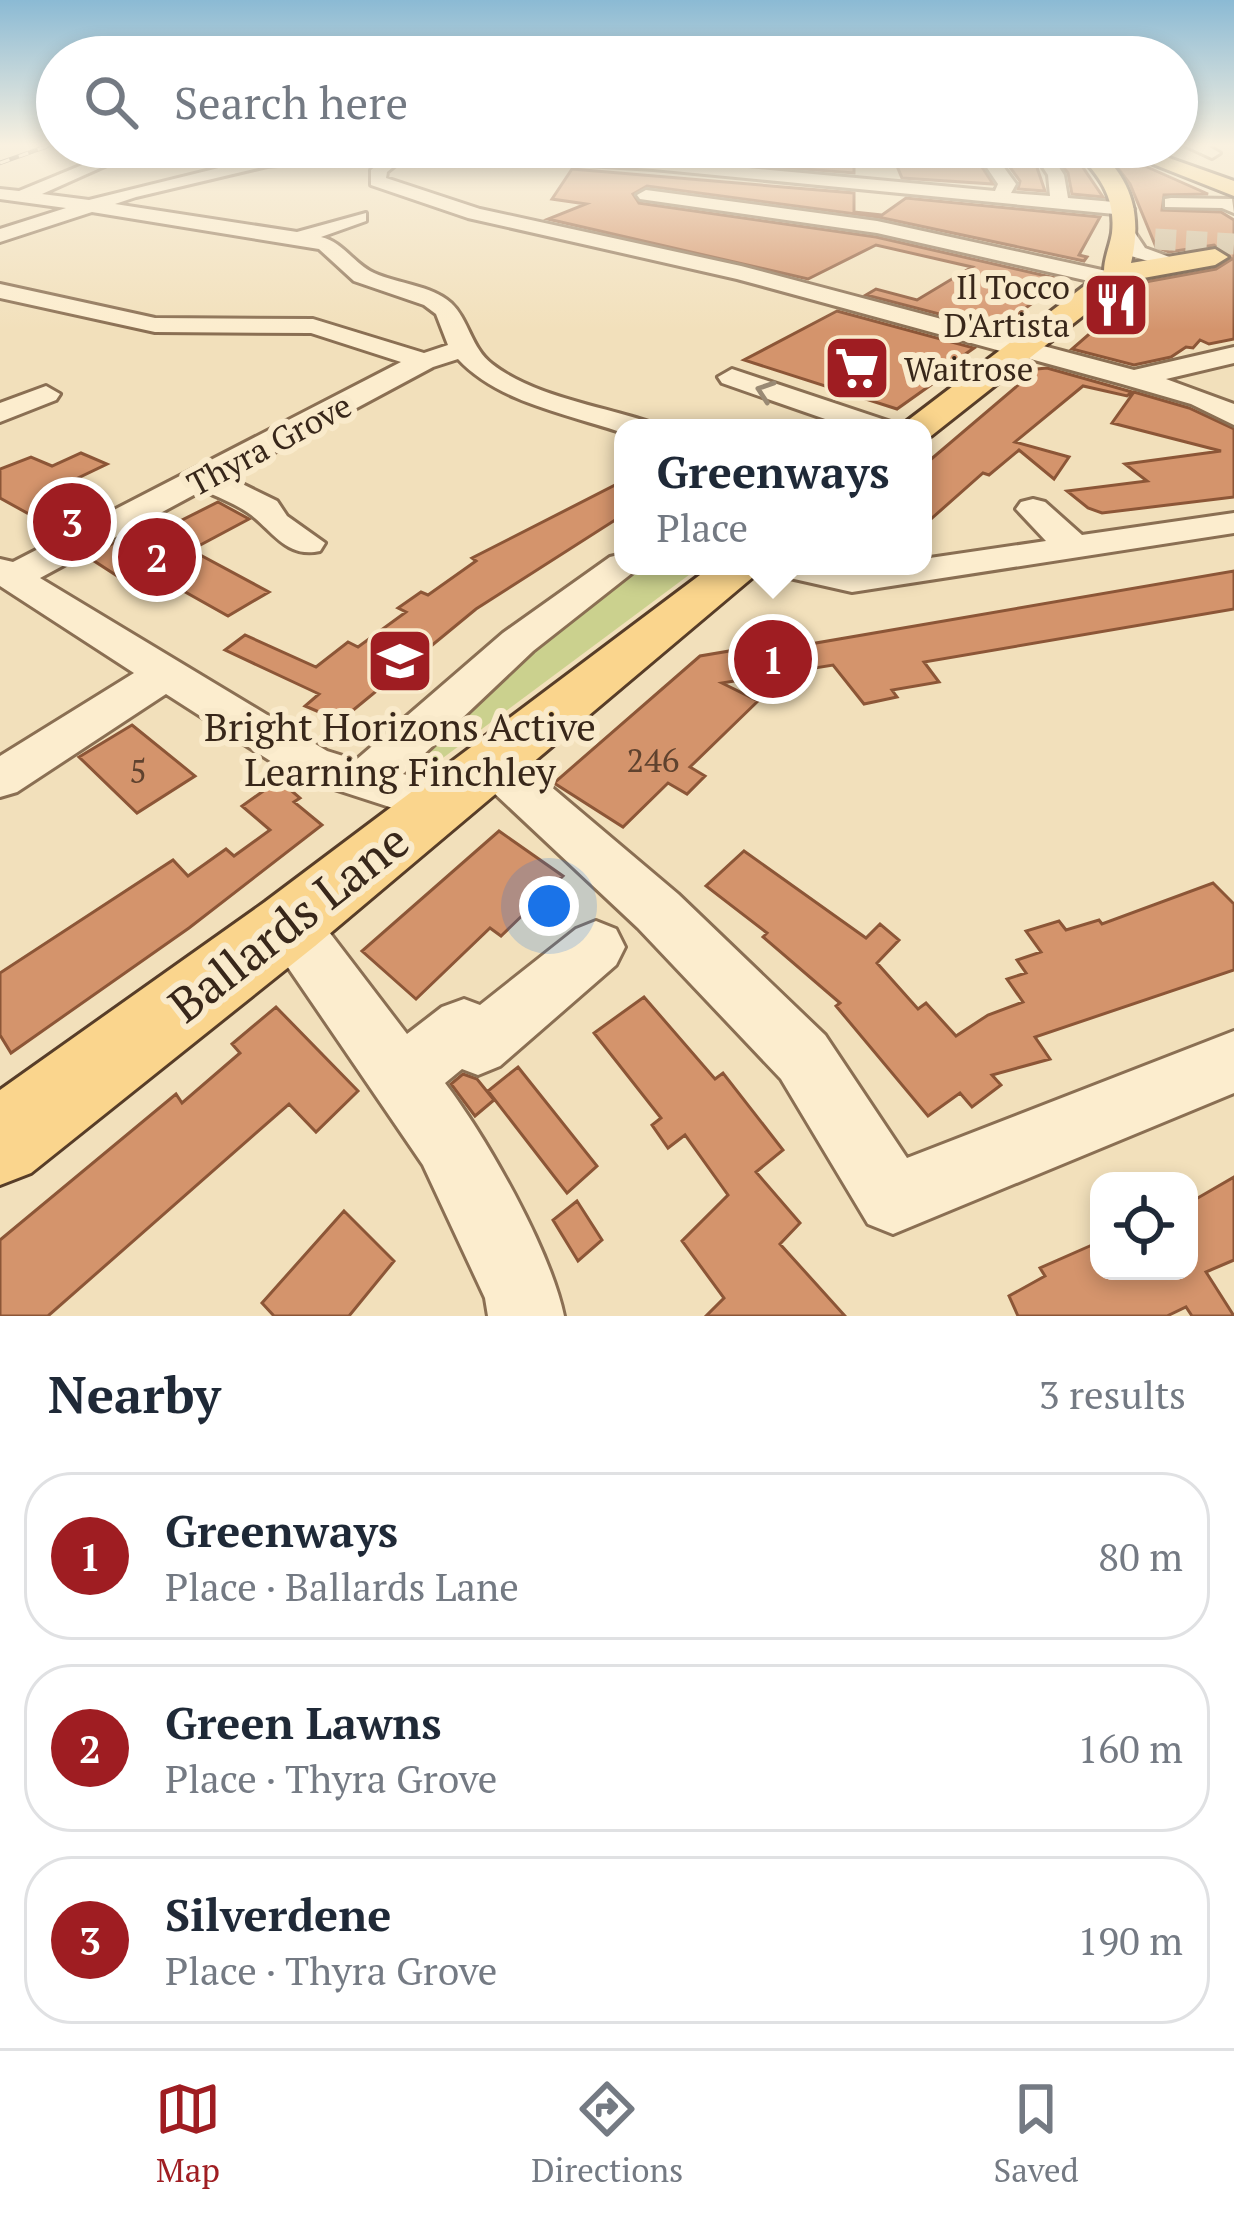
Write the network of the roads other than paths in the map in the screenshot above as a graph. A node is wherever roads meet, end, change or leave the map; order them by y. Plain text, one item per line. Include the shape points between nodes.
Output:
1 (83, 207) edge
2 (98, 207) edge
3 (453, 207) edge
4 (731, 207) edge
5 (1069, 207) edge
6 (1121, 207) edge
7 (1192, 207) tunnel mouth
8 (265, 208) dead end
9 (1186, 209) dead end
10 (602, 214) dead end
11 (359, 218) dead end
12 (225, 224) junction
13 (877, 227) junction
14 (558, 232) junction
15 (0, 236) edge
16 (302, 237) junction
17 (840, 245) dead end
18 (1137, 251) junction
19 (1224, 257) edge
20 (0, 291) edge
21 (258, 302) dead end
22 (281, 326) junction
23 (463, 349) junction
24 (1025, 350) junction
25 (1234, 355) edge
26 (424, 361) junction
27 (732, 377) dead end
28 (1132, 379) junction
29 (46, 394) dead end
30 (0, 413) edge
31 (1234, 416) edge
32 (870, 419) edge
33 (929, 419) edge
34 (614, 420) edge
35 (206, 479) junction
36 (1033, 508) dead end
37 (1234, 523) edge
38 (307, 543) dead end
39 (1074, 547) junction
40 (932, 569) edge
41 (614, 572) edge
42 (6, 573) edge
43 (731, 575) edge
44 (825, 575) edge
45 (891, 575) edge
46 (165, 674) junction
47 (493, 764) junction
48 (0, 778) edge
49 (364, 781) junction
50 (439, 804) junction
51 (290, 924) junction
52 (596, 947) dead end
53 (1234, 1062) edge
54 (402, 1078) junction
55 (0, 1142) edge
56 (526, 1316) edge

1 - 15 street
2 - 12 street
3 - 14 street
4 - 13 street
5 - 18 street
6 - 18 main road
7 - 9 street
8 - 12 street
10 - 14 street
11 - 16 street
12 - 16 street
13 - 17 street
13 - 18 street via 1013,266
14 - 24 street
16 - 23 street via 335,248 362,276 432,300
18 - 19 main road
18 - 24 main road
20 - 22 street via 154,325
21 - 22 street
22 - 26 street via 313,326
23 - 26 street, Thyra Grove
23 - 34 street via 511,386
24 - 28 street
24 - 33 main road
25 - 28 street
26 - 35 street, Thyra Grove
32 -> 27 street
28 - 31 street
29 - 30 street
35 - 38 street via 266,508 274,524
35 - 42 street, Thyra Grove
36 - 39 street
37 - 39 street
39 - 40 street
41 - 49 street via 518,642
42 - 46 street
43 - 47 main road, Ballards Lane
44 - 45 street via 852,581
46 - 48 street
46 - 49 street via 311,764
47 - 50 main road, Ballards Lane
47 - 53 street via 658,911 803,1057 893,1199
49 - 50 street
50 - 51 main road, Ballards Lane
51 - 54 street
51 - 55 main road, Ballards Lane
52 - 54 street via 478,1045 464,1028
54 - 56 street via 447,1141

